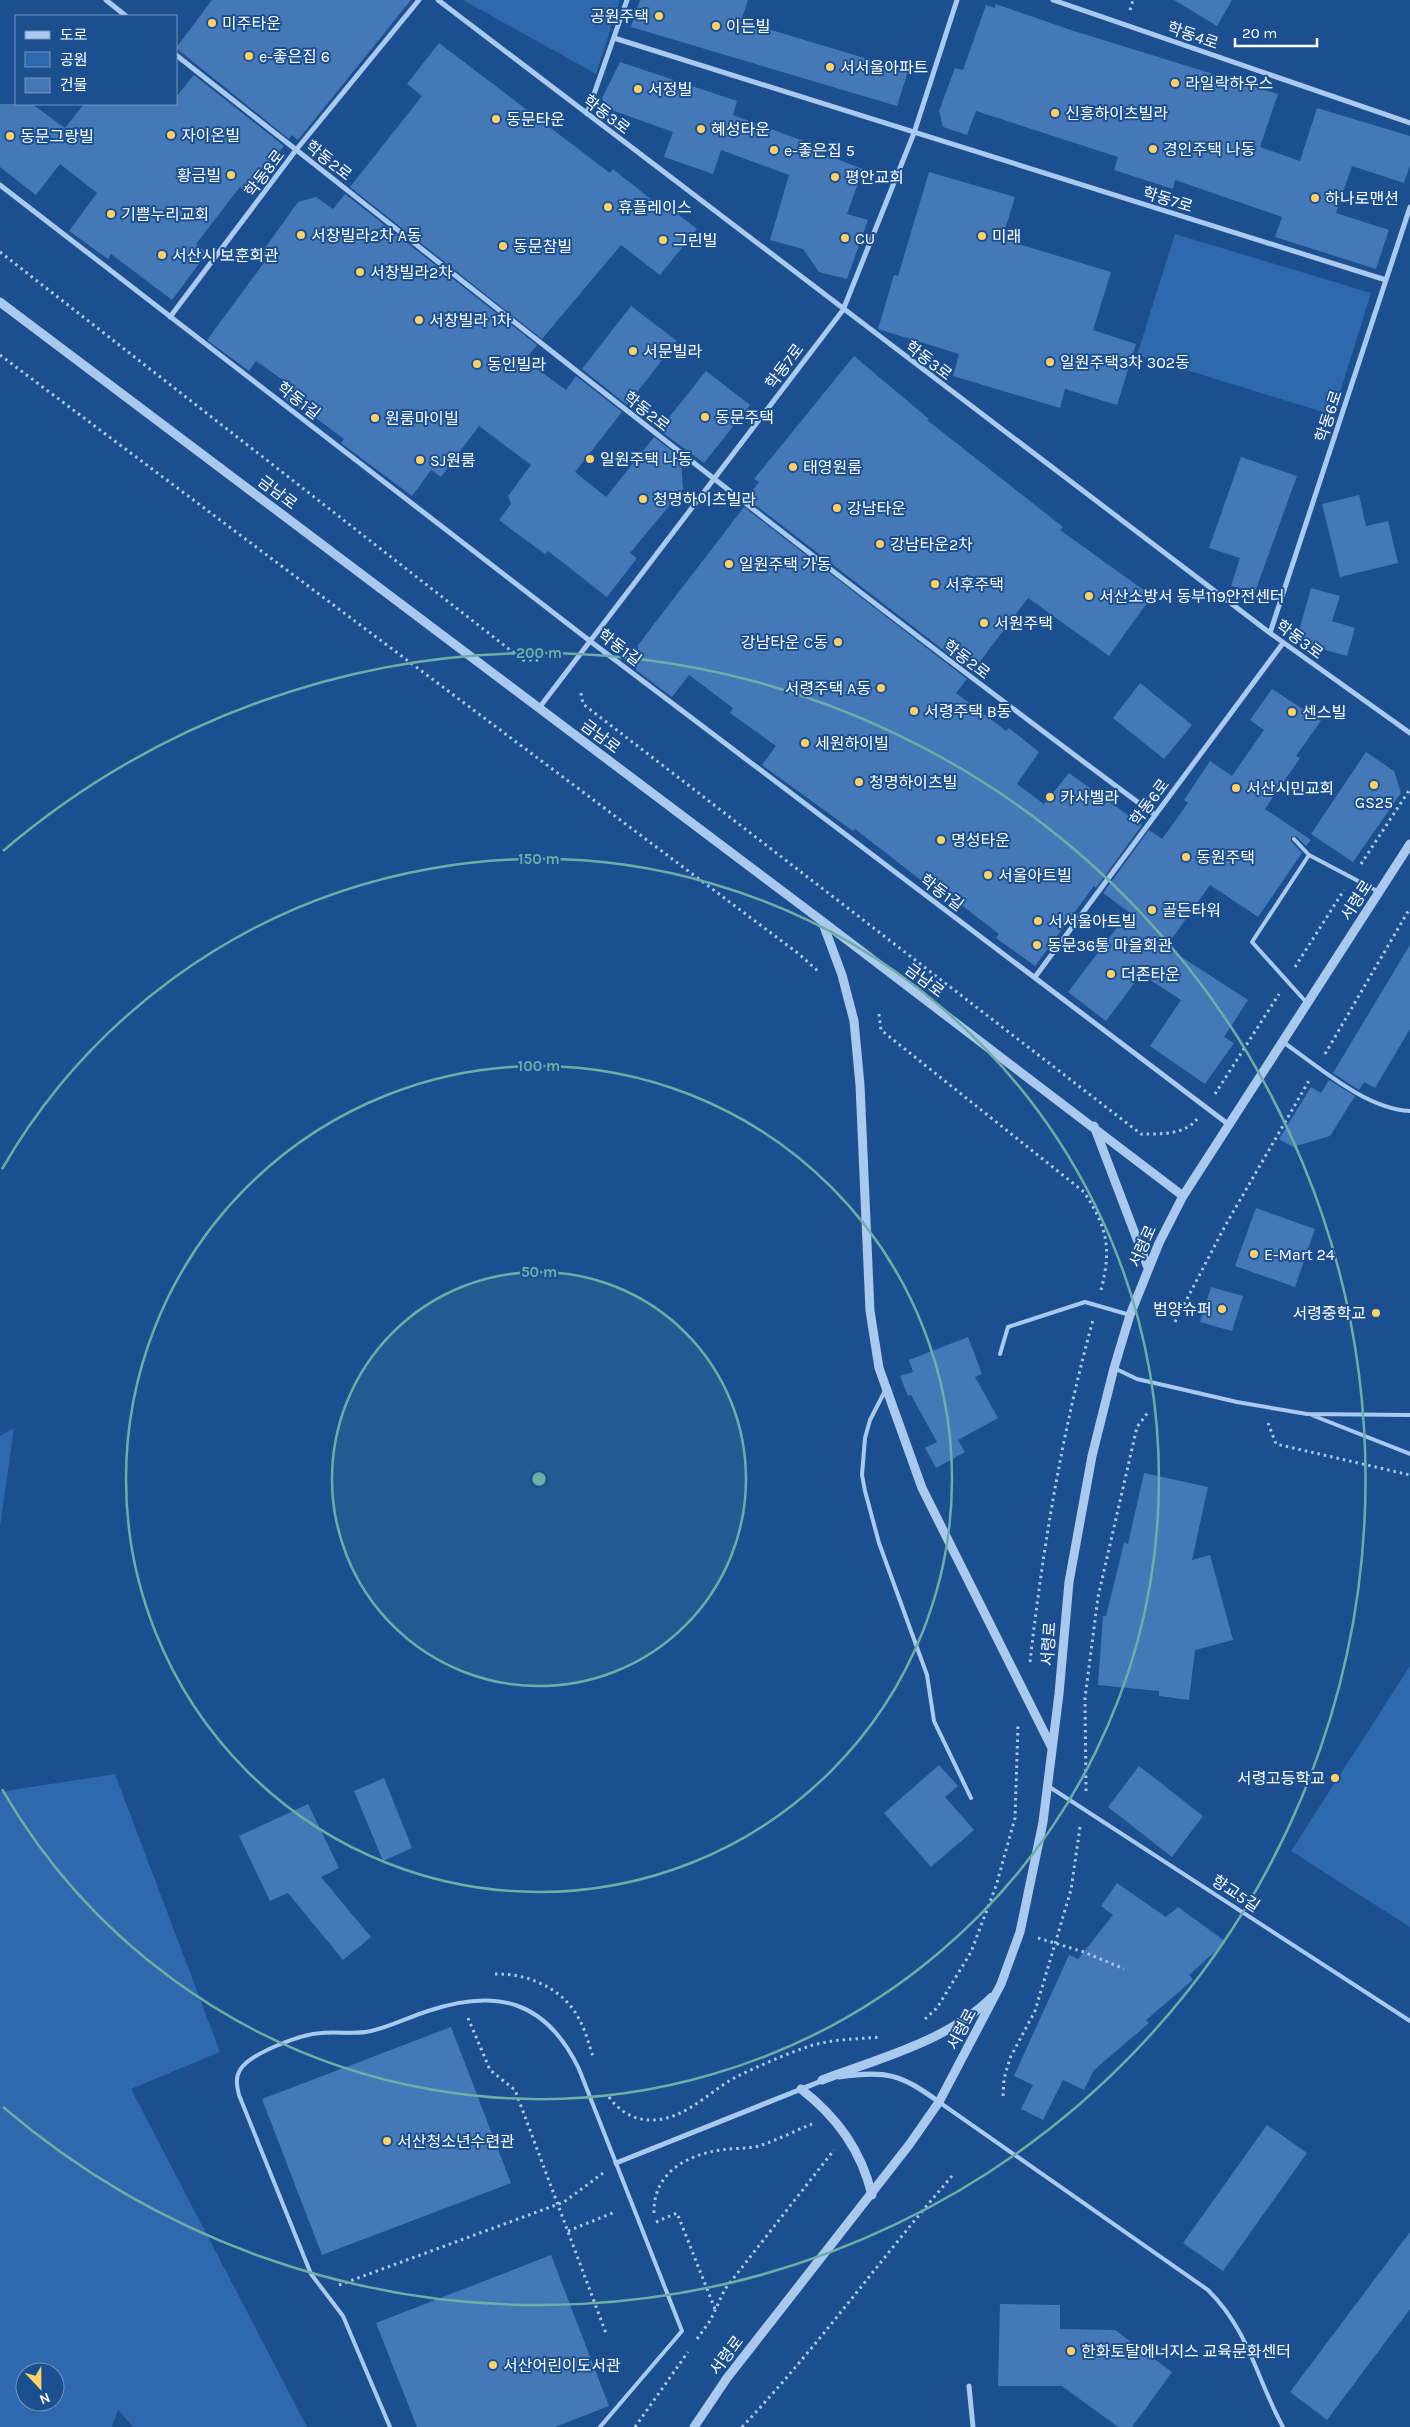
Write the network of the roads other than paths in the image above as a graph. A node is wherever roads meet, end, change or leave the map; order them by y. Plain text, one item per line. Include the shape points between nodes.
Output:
1 (106, 0) edge
2 (419, 0) edge
3 (438, 0) edge
4 (627, 0) edge
5 (957, 0) edge
6 (1053, 0) edge
7 (125, 15) edge
8 (614, 38) junction
9 (178, 58) edge
10 (587, 114) junction
11 (1410, 123) edge
12 (914, 133) junction
13 (296, 150) junction
14 (0, 186) edge
15 (1410, 207) edge
16 (1386, 280) junction
17 (0, 302) edge
18 (843, 310) junction
19 (170, 317) junction
20 (713, 480) junction
21 (1270, 633) junction
22 (590, 641) junction
23 (1283, 643) junction
24 (538, 708) junction
25 (1410, 733) edge
26 (1155, 815) junction
27 (1294, 839) dead end
28 (1410, 844) edge
29 (1309, 855) junction
30 (1379, 892) junction
31 (822, 921) junction
32 (1035, 977) junction
33 (1306, 1003) junction
34 (1282, 1041) junction
35 (1410, 1111) edge
36 (1228, 1124) junction
37 (1094, 1126) junction
38 (1183, 1196) junction
39 (1148, 1268) junction
40 (1130, 1315) junction
41 (1000, 1354) dead end
42 (1114, 1368) junction
43 (886, 1389) junction
44 (1307, 1414) junction
45 (1410, 1415) edge
46 (1410, 1454) edge
47 (1053, 1748) junction
48 (1048, 1786) junction
49 (971, 1798) dead end
50 (1001, 1984) junction
51 (1410, 2021) edge
52 (822, 2080) junction
53 (801, 2089) junction
54 (939, 2102) junction
55 (616, 2163) junction
56 (872, 2195) junction
57 (969, 2386) dead end
58 (390, 2427) edge
59 (600, 2427) edge
60 (694, 2427) edge
61 (973, 2427) edge
62 (1283, 2427) edge

1 - 7 street
2 - 13 street, 학동8로
3 - 10 street, 학동3로
4 - 8 street
5 - 12 street, 학동7로
6 - 11 street, 학동4로
8 - 10 street
8 - 12 street, 학동7로
9 - 13 street, 학동2로
10 - 18 street, 학동3로
12 - 16 street, 학동7로
12 - 18 street, 학동7로
13 - 19 street, 학동8로
13 - 20 street, 학동2로
14 - 19 street, 학동1길
15 - 16 street, 학동6로
16 - 21 street, 학동6로
17 - 24 street, 금남로
18 - 20 street, 학동7로
18 - 21 street, 학동3로
19 - 22 street, 학동1길
20 - 22 street, 학동7로
20 - 26 street, 학동2로
21 - 23 street, 학동3로
22 - 24 street, 학동7로
22 - 32 street, 학동1길
23 - 25 street, 학동3로
23 - 26 street, 학동6로
24 - 31 street, 금남로
26 - 32 street, 학동6로
27 - 29 lane
28 - 30 street, 서령로
29 - 30 lane
29 - 33 lane via 1252,942
30 - 33 street, 서령로
31 - 37 street, 금남로
31 - 43 street via 854,1021 862,1114 870,1311 879,1368
32 - 36 street, 학동1길
33 - 34 street, 서령로
34 - 35 lane via 1376,1104
34 - 36 street, 서령로
36 - 38 street, 서령로
37 - 38 street, 금남로
37 - 39 street
38 - 39 street, 서령로
39 - 40 street, 서령로
40 - 41 lane via 1085,1302 1008,1326
40 - 42 street, 서령로
42 - 44 lane via 1137,1379
42 - 47 street, 서령로 via 1084,1495 1070,1574
43 - 47 street via 922,1488
43 - 49 lane via 865,1438 862,1475 865,1491 878,1543 927,1675 934,1721
44 - 45 lane
44 - 46 lane
47 - 48 street, 서령로
48 - 50 street, 서령로 via 1034,1875 1020,1932
48 - 51 lane, 향교5길
50 - 52 street via 992,1997 947,2030
50 - 54 street, 서령로
52 - 53 street
52 - 54 street via 884,2074 909,2081
53 - 55 street
53 - 56 street via 822,2105 846,2134 867,2175
54 - 56 street, 서령로
54 - 62 lane via 1208,2290 1223,2305 1246,2341
55 - 58 lane via 565,2044 546,2023 524,2008 497,2000 465,2000 371,2031 322,2032 297,2038 247,2062 238,2072 239,2095 311,2274 343,2316
55 - 59 lane via 682,2332
56 - 60 street, 서령로 via 727,2378
57 - 61 street

